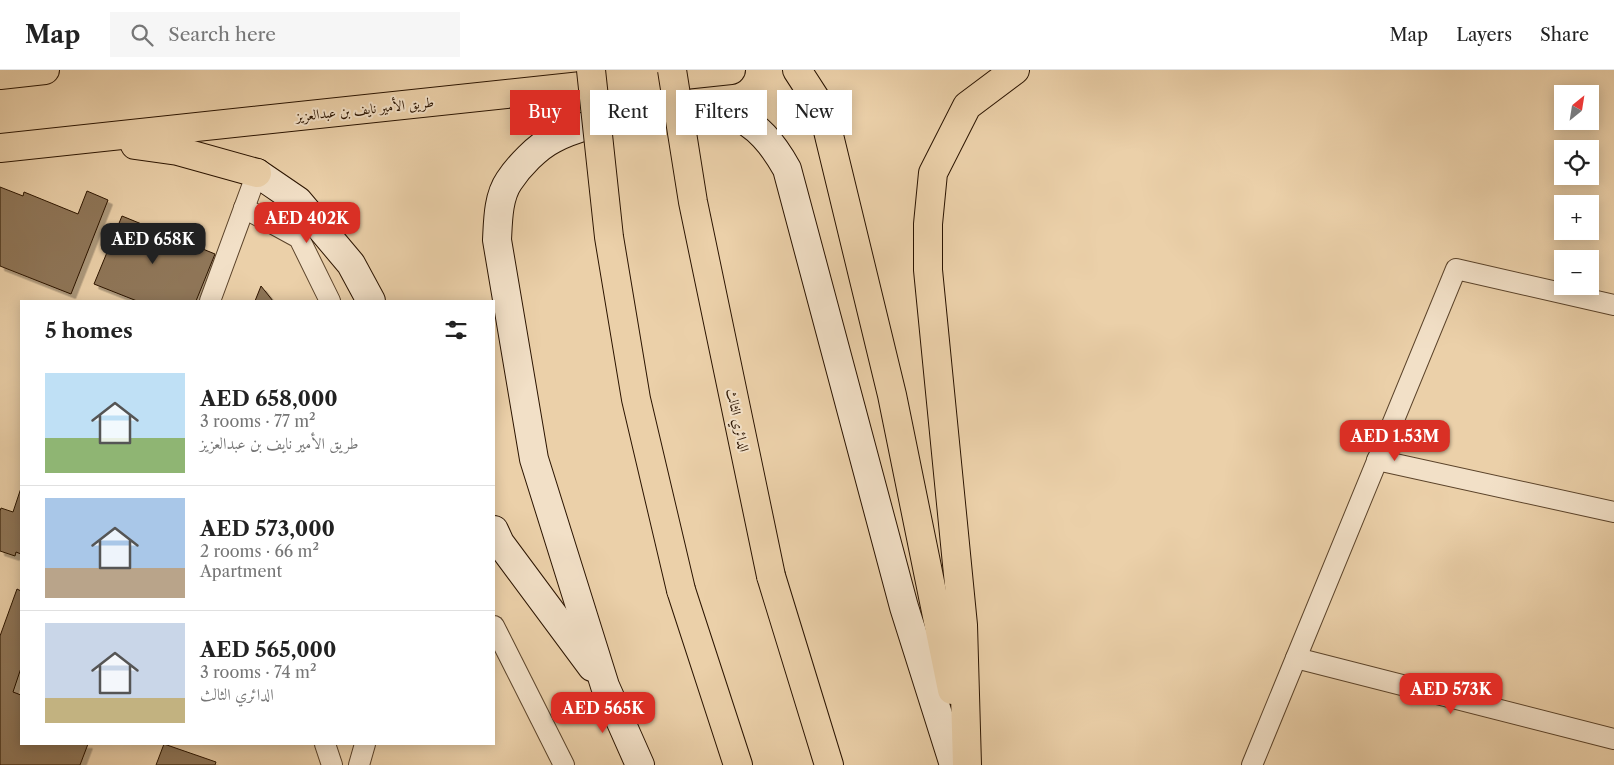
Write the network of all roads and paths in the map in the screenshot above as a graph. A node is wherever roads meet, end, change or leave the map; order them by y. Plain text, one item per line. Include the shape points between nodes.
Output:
1 (45, 70) edge
2 (591, 70) edge
3 (672, 70) edge
4 (731, 70) edge
5 (797, 70) edge
6 (1015, 70) edge
7 (707, 72) edge
8 (0, 75) edge
9 (91, 140) junction
10 (0, 148) edge
11 (258, 173) junction
12 (244, 208) junction
13 (210, 300) edge
14 (330, 300) edge
15 (371, 300) edge
16 (1614, 305) edge
17 (1378, 460) junction
18 (1614, 512) edge
19 (495, 532) edge
20 (495, 628) edge
21 (1296, 658) junction
22 (605, 686) junction
23 (1614, 739) edge
24 (325, 745) edge
25 (365, 745) edge
26 (332, 765) edge
27 (359, 765) edge
28 (564, 765) edge
29 (640, 765) edge
30 (738, 765) edge
31 (829, 765) edge
32 (954, 765) edge
33 (967, 765) edge
34 (1252, 765) edge

1 - 8 main road
2 - 30 main road, bridge via 608,237 631,371 681,590
3 - 31 main road, الدائري الثالث, bridge via 693,202 771,576
4 - 7 main road, طريق الأمير نايف بن عبدالعزيز
5 - 33 main road via 817,101 832,146 892,395
6 - 33 main road via 967,106 933,173 928,224 928,270 963,625
7 - 9 main road, طريق الأمير نايف بن عبدالعزيز
9 - 10 main road, طريق الأمير نايف بن عبدالعزيز
9 - 11 main road via 178,151
11 - 12 street
11 - 15 main road via 298,201 351,264
12 - 13 street
12 - 14 street via 299,238
16 - 17 street via 1456,269
17 - 18 street
17 - 21 street
19 - 22 main road
20 - 28 street
21 - 23 street
21 - 34 street
22 - 29 main road
22 - 32 main road via 534,459 497,240 499,210 508,182 551,139 577,128 632,114 704,107 730,113 756,128 773,145 787,168 904,607
24 - 26 street
25 - 27 street

